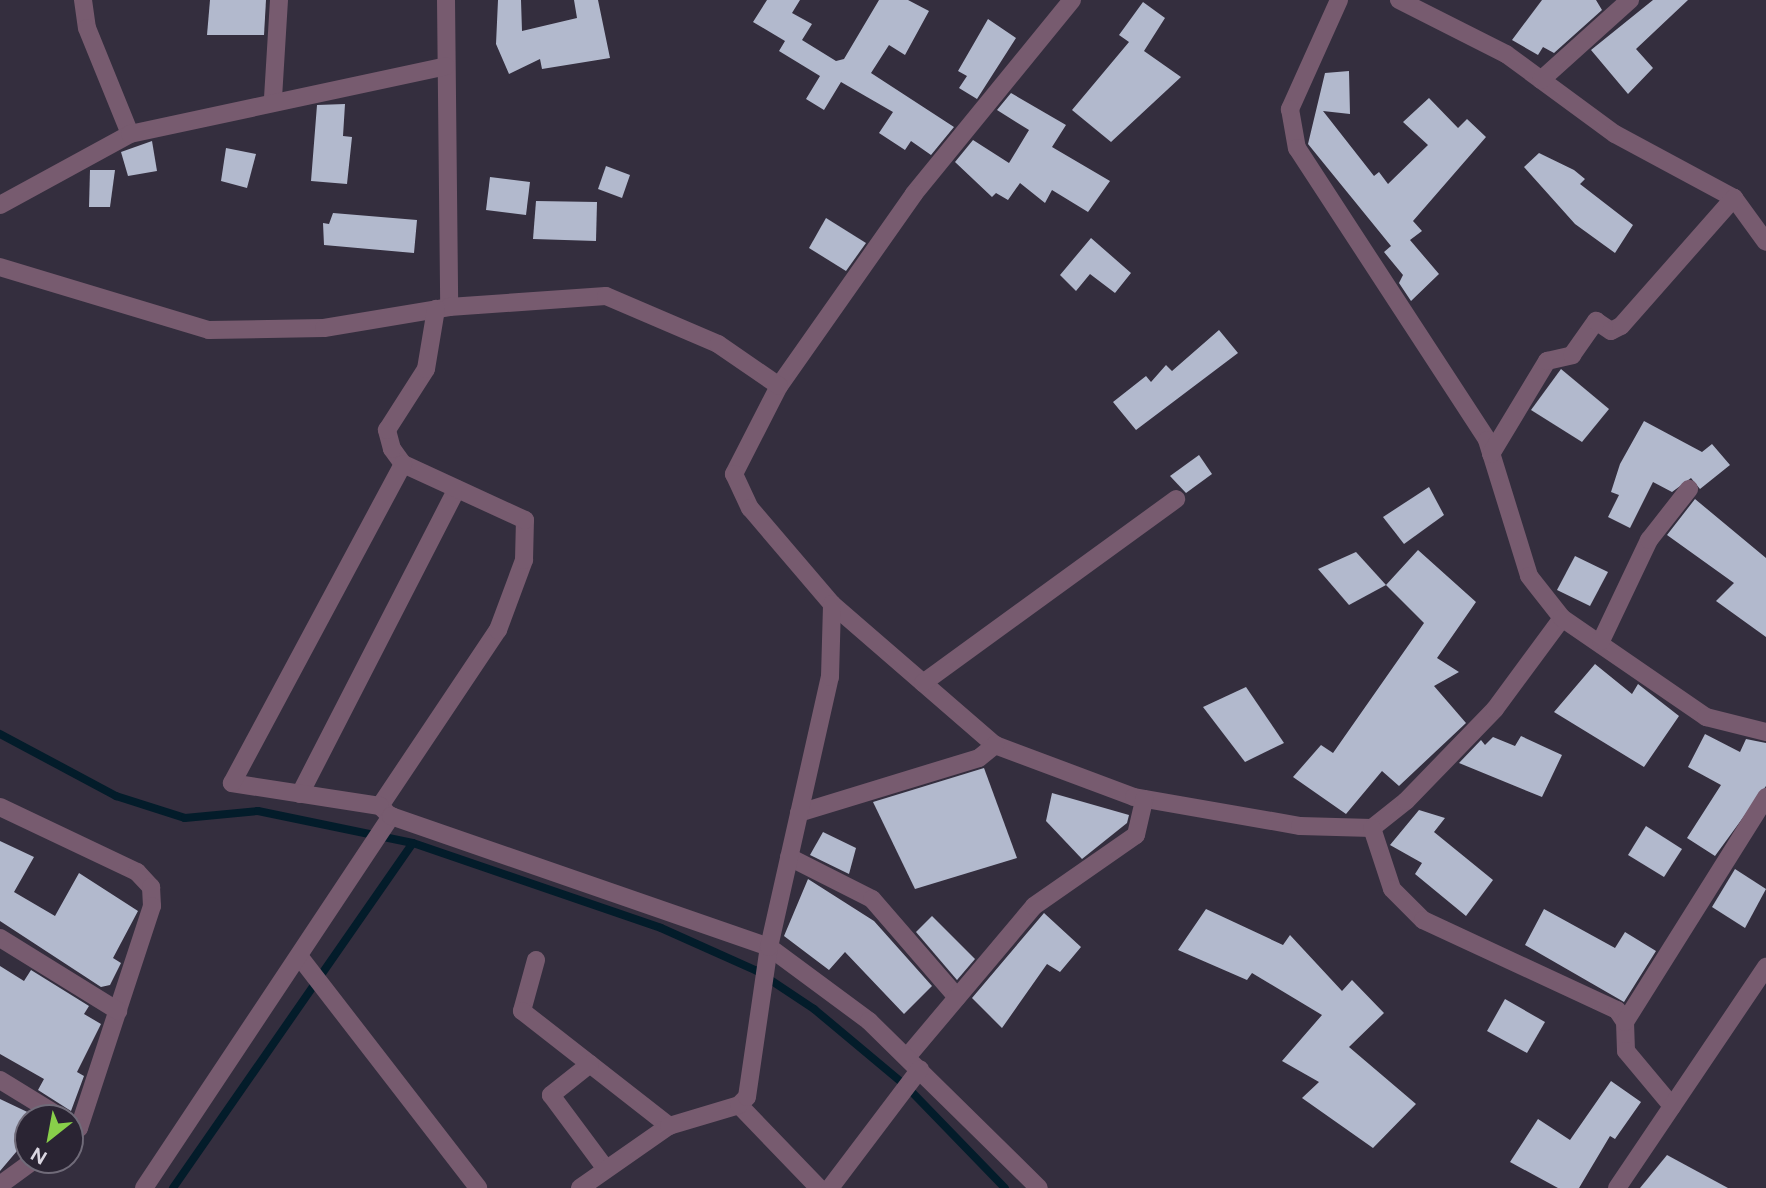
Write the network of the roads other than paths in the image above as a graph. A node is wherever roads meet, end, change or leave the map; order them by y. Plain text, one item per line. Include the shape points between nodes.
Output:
1 (83, 0) edge
2 (279, 0) edge
3 (446, 0) edge
4 (1072, 0) edge
5 (1339, 0) edge
6 (1399, 0) edge
7 (1630, 0) edge
8 (446, 66) junction
9 (1541, 80) junction
10 (273, 98) junction
11 (130, 134) junction
12 (1734, 198) junction
13 (0, 205) edge
14 (1766, 242) edge
15 (0, 267) edge
16 (443, 308) junction
17 (779, 386) junction
18 (1491, 454) junction
19 (403, 464) junction
20 (457, 489) junction
21 (1689, 489) dead end
22 (1176, 499) dead end
23 (832, 604) junction
24 (1562, 618) junction
25 (1601, 641) junction
26 (923, 683) junction
27 (1766, 732) edge
28 (995, 745) junction
29 (300, 794) junction
30 (1766, 797) edge
31 (1144, 799) junction
32 (0, 807) edge
33 (799, 813) junction
34 (386, 814) junction
35 (1372, 828) junction
36 (789, 857) junction
37 (0, 938) edge
38 (769, 947) junction
39 (299, 956) junction
40 (536, 960) dead end
41 (1766, 967) edge
42 (957, 998) junction
43 (117, 1011) junction
44 (1625, 1022) junction
45 (914, 1063) junction
46 (590, 1064) junction
47 (0, 1080) edge
48 (39, 1104) edge
49 (82, 1104) edge
50 (739, 1105) junction
51 (1672, 1105) junction
52 (669, 1126) junction
53 (606, 1169) junction
54 (15, 1174) edge
55 (0, 1185) edge
56 (144, 1188) edge
57 (478, 1188) edge
58 (580, 1188) edge
59 (819, 1188) edge
60 (830, 1188) edge
61 (1039, 1188) edge
62 (1617, 1188) edge

1 - 11 street via 87,28
2 - 10 street
3 - 8 street
4 - 17 street via 914,194
5 - 18 street via 1290,109 1297,148
6 - 9 street via 1506,54
7 - 9 street
8 - 10 street
8 - 16 street
9 - 12 street via 1615,134
10 - 11 street
11 - 13 street
12 - 14 street
12 - 18 street via 1621,326 1611,331 1596,321 1572,355 1547,361
15 - 16 street via 209,330 324,328
16 - 17 street via 606,296 718,344
16 - 19 street via 426,369 387,430
17 - 23 street via 734,474 750,508
18 - 24 street via 1530,576
19 - 20 street
19 - 29 street via 232,783
20 - 29 street
20 - 34 street via 525,520 524,560 498,630
21 - 25 street via 1649,540
22 - 26 street
23 - 26 street
23 - 33 street via 830,677
24 - 25 street
24 - 35 street via 1495,709
25 - 27 street via 1706,717
26 - 28 street
28 - 31 street
28 - 33 street via 979,758
29 - 34 street
30 - 44 street
31 - 35 street via 1300,826
31 - 42 street via 1136,835 1034,906
32 - 43 street via 137,872 150,887 152,906
33 - 36 street
34 - 38 street
34 - 39 street via 369,850
35 - 44 street via 1392,889 1423,920 1617,1010
36 - 38 street
36 - 42 street via 872,899
37 - 43 street
38 - 45 street
38 - 50 street via 747,1097
39 - 56 street
39 - 57 street
40 - 46 street via 522,1011
41 - 51 street
42 - 45 street
43 - 49 street
44 - 51 street via 1626,1051
45 - 60 street
45 - 61 street
46 - 52 street
46 - 53 street via 551,1095
47 - 48 street
50 - 52 street
50 - 59 street
51 - 62 street
52 - 53 street
53 - 58 street
54 - 55 street

